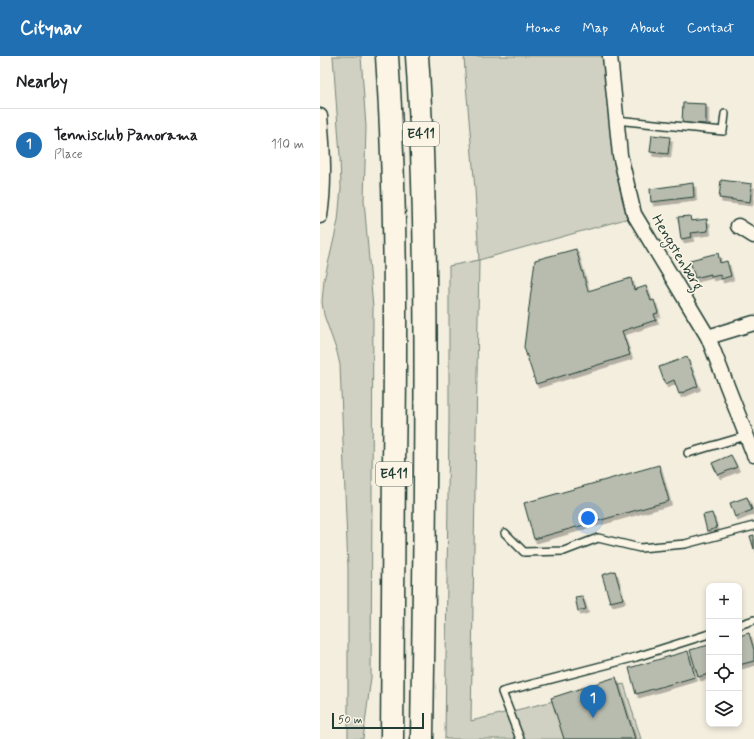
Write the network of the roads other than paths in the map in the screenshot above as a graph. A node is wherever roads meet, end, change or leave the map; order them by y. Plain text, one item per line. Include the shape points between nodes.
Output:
1 (387, 56) edge
2 (417, 56) edge
3 (610, 56) edge
4 (725, 114) dead end
5 (320, 116) edge
6 (616, 120) junction
7 (320, 216) edge
8 (738, 226) dead end
9 (754, 236) edge
10 (754, 324) edge
11 (708, 337) junction
12 (746, 436) junction
13 (688, 453) dead end
14 (754, 455) edge
15 (754, 526) edge
16 (505, 533) dead end
17 (754, 620) edge
18 (742, 624) edge
19 (706, 635) edge
20 (392, 739) edge
21 (422, 739) edge
22 (520, 739) edge

1 - 20 highway, E411 via 394,210
2 - 21 highway, E411 via 424,211 426,360
3 - 6 street, Hengstenberg
4 - 6 lane via 723,131
5 - 7 street via 324,165
6 - 11 street, Hengstenberg via 620,155 634,214
8 - 9 street
10 - 11 street
11 - 12 street, Hengstenberg
12 - 13 lane
12 - 14 street, Hengstenberg
15 - 16 lane via 685,544 640,548 598,538 564,551 524,552
17 - 18 lane
19 - 22 lane via 636,657 502,692

